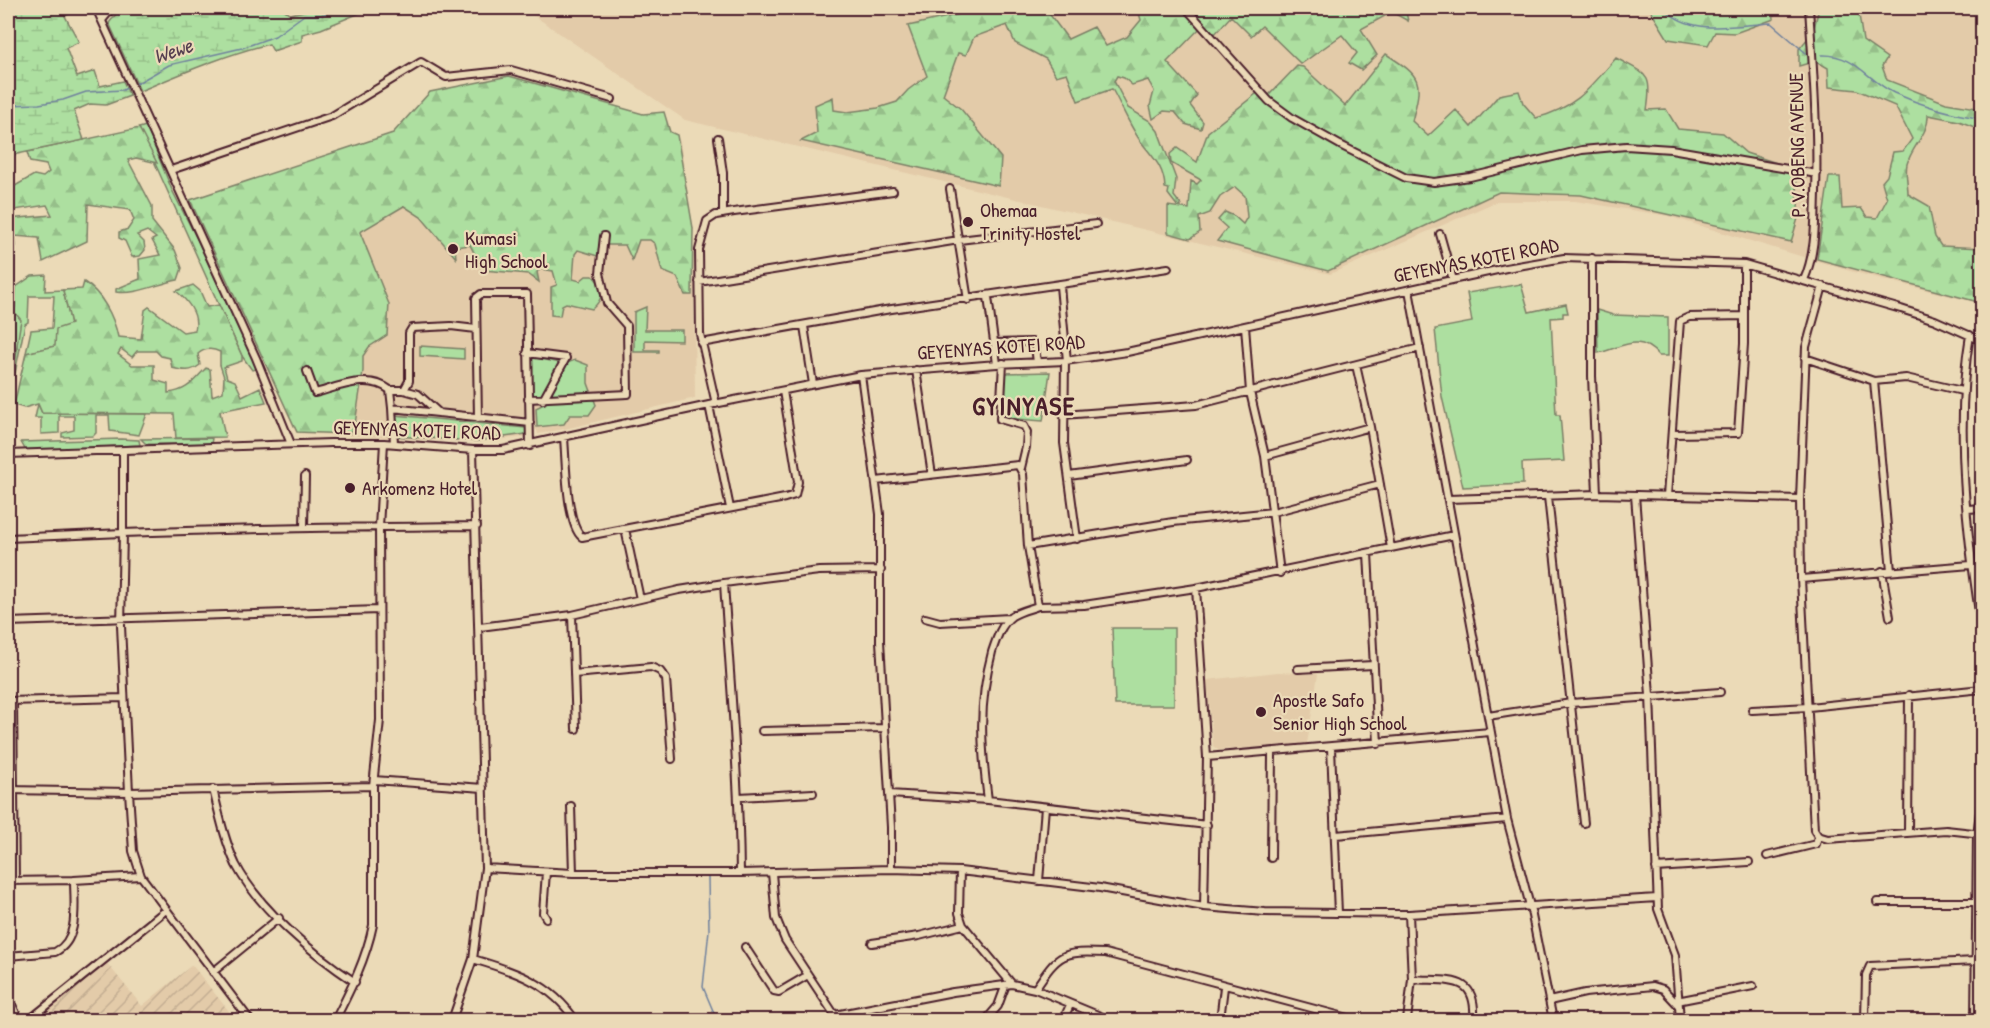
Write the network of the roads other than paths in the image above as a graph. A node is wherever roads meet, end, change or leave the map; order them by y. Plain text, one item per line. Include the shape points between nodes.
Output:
1 (96, 8) edge
2 (112, 8) edge
3 (1186, 8) edge
4 (1809, 8) edge
5 (103, 18) junction
6 (612, 99) dead end
7 (718, 138) dead end
8 (171, 170) junction
9 (1817, 174) junction
10 (950, 189) dead end
11 (893, 191) dead end
12 (723, 214) junction
13 (1096, 224) dead end
14 (1440, 234) dead end
15 (604, 236) dead end
16 (959, 240) junction
17 (1592, 258) junction
18 (1744, 264) junction
19 (1168, 268) dead end
20 (1453, 280) junction
21 (1804, 280) junction
22 (699, 282) junction
23 (1059, 286) junction
24 (1822, 286) junction
25 (1409, 290) junction
26 (988, 297) junction
27 (968, 300) junction
28 (1744, 316) junction
29 (804, 326) junction
30 (1245, 326) junction
31 (476, 329) junction
32 (1970, 335) junction
33 (1983, 341) edge
34 (701, 343) junction
35 (995, 343) junction
36 (1420, 348) junction
37 (527, 354) junction
38 (1805, 358) junction
39 (1066, 361) junction
40 (1037, 362) junction
41 (1000, 363) junction
42 (1356, 365) junction
43 (916, 369) junction
44 (307, 371) dead end
45 (861, 375) junction
46 (1874, 381) junction
47 (813, 384) junction
48 (390, 390) junction
49 (404, 390) junction
50 (783, 391) junction
51 (1962, 391) junction
52 (1250, 392) junction
53 (528, 399) junction
54 (543, 400) junction
55 (713, 404) junction
56 (392, 408) junction
57 (439, 413) junction
58 (1063, 415) junction
59 (478, 418) junction
60 (530, 423) junction
61 (1370, 427) junction
62 (1672, 434) junction
63 (564, 438) junction
64 (384, 443) junction
65 (394, 443) junction
66 (291, 444) junction
67 (530, 446) junction
68 (473, 450) junction
69 (123, 451) junction
70 (8, 454) edge
71 (1265, 456) junction
72 (1187, 460) dead end
73 (1021, 468) junction
74 (304, 476) dead end
75 (932, 476) junction
76 (1069, 476) junction
77 (876, 481) junction
78 (1380, 484) junction
79 (1597, 494) junction
80 (1635, 495) junction
81 (1667, 496) junction
82 (1548, 497) junction
83 (1448, 499) junction
84 (1800, 499) junction
85 (730, 508) junction
86 (1983, 508) edge
87 (1968, 509) junction
88 (1273, 512) junction
89 (477, 526) junction
90 (380, 527) junction
91 (304, 528) junction
92 (625, 529) junction
93 (123, 533) junction
94 (1455, 535) junction
95 (8, 538) edge
96 (1077, 539) junction
97 (1028, 546) junction
98 (1391, 548) junction
99 (1368, 553) junction
100 (1971, 564) junction
101 (881, 570) junction
102 (1890, 570) junction
103 (1882, 571) junction
104 (1280, 573) junction
105 (1801, 579) junction
106 (724, 583) junction
107 (1196, 588) junction
108 (640, 600) junction
109 (1038, 606) junction
110 (379, 610) junction
111 (572, 615) junction
112 (1890, 617) dead end
113 (925, 618) dead end
114 (1010, 618) junction
115 (121, 619) junction
116 (8, 622) edge
117 (480, 627) junction
118 (1983, 631) edge
119 (1373, 665) junction
120 (1298, 669) dead end
121 (574, 674) junction
122 (1983, 688) edge
123 (1720, 692) dead end
124 (1650, 695) junction
125 (1909, 695) junction
126 (124, 698) junction
127 (10, 701) edge
128 (1571, 703) junction
129 (1809, 707) junction
130 (1752, 710) dead end
131 (1488, 716) junction
132 (885, 728) junction
133 (576, 729) dead end
134 (762, 731) dead end
135 (1490, 732) junction
136 (1378, 744) junction
137 (1331, 748) junction
138 (1272, 754) junction
139 (1207, 758) junction
140 (672, 759) dead end
141 (374, 783) junction
142 (213, 789) junction
143 (483, 789) junction
144 (11, 790) edge
145 (129, 792) junction
146 (813, 793) dead end
147 (889, 794) junction
148 (740, 797) junction
149 (1983, 797) edge
150 (988, 800) junction
151 (571, 806) dead end
152 (1045, 807) junction
153 (1507, 819) junction
154 (1584, 823) dead end
155 (1207, 825) junction
156 (1908, 832) junction
157 (1336, 835) junction
158 (1980, 835) edge
159 (1818, 836) junction
160 (1767, 856) dead end
161 (1271, 858) dead end
162 (1749, 862) dead end
163 (484, 868) junction
164 (1656, 868) junction
165 (891, 869) junction
166 (960, 871) junction
167 (546, 872) junction
168 (573, 873) junction
169 (740, 873) junction
170 (772, 873) junction
171 (141, 876) junction
172 (74, 880) junction
173 (8, 881) edge
174 (15, 881) junction
175 (1039, 881) junction
176 (1657, 898) junction
177 (1979, 898) edge
178 (1877, 902) dead end
179 (1530, 906) junction
180 (1204, 908) junction
181 (166, 910) junction
182 (1338, 913) junction
183 (1409, 914) junction
184 (279, 918) junction
185 (546, 918) dead end
186 (963, 925) junction
187 (872, 943) dead end
188 (745, 947) dead end
189 (8, 956) edge
190 (473, 959) junction
191 (1978, 959) edge
192 (213, 972) junction
193 (808, 975) junction
194 (1412, 979) junction
195 (355, 982) junction
196 (1008, 985) junction
197 (1753, 986) dead end
198 (1224, 987) junction
199 (1035, 989) junction
200 (8, 996) edge
201 (1549, 1001) junction
202 (1677, 1003) junction
203 (1070, 1005) junction
204 (1983, 1014) edge
205 (1975, 1017) edge
206 (836, 1018) edge
207 (20, 1020) edge
208 (29, 1020) edge
209 (250, 1020) edge
210 (335, 1020) edge
211 (452, 1020) edge
212 (575, 1020) edge
213 (986, 1020) edge
214 (1063, 1020) edge
215 (1110, 1020) edge
216 (1220, 1020) edge
217 (1356, 1020) edge
218 (1407, 1020) edge
219 (1474, 1020) edge
220 (1553, 1020) edge
221 (1680, 1020) edge
222 (1865, 1020) edge

1 - 5 street
2 - 5 street
3 - 9 street via 1269,101 1340,145 1406,178 1434,182 1470,177 1582,150 1626,146
4 - 9 street, P.V.OBENG AVENUE
5 - 8 street
6 - 8 street via 512,70 446,76 421,62 332,116
7 - 12 street
8 - 66 street
9 - 21 street, P.V.OBENG AVENUE via 1813,252
10 - 16 street
11 - 12 street
12 - 22 street via 707,221 702,232
13 - 16 street
14 - 20 street
15 - 54 street via 600,273 608,303 627,326 630,391 622,395
16 - 22 street
16 - 27 street
17 - 18 street, GEYENYAS KOTEI ROAD
17 - 20 street, GEYENYAS KOTEI ROAD via 1564,258
17 - 79 street
18 - 21 street, GEYENYAS KOTEI ROAD
18 - 28 street
19 - 23 street
20 - 25 street, GEYENYAS KOTEI ROAD
21 - 24 street, GEYENYAS KOTEI ROAD
22 - 34 street
23 - 26 street
23 - 39 street
24 - 32 street, GEYENYAS KOTEI ROAD via 1935,320
24 - 38 street
25 - 30 street, GEYENYAS KOTEI ROAD
25 - 36 street
26 - 27 street
26 - 35 street
27 - 29 street via 885,310
28 - 62 street via 1700,316 1680,321
28 - 62 street via 1738,433
29 - 34 street
29 - 47 street
30 - 39 street, GEYENYAS KOTEI ROAD
30 - 52 street
31 - 37 street via 477,295 527,294
31 - 49 street via 412,328 409,381
31 - 59 street
32 - 33 street, GEYENYAS KOTEI ROAD
32 - 51 street
34 - 55 street
35 - 40 street via 1032,342
35 - 41 street
36 - 42 street
36 - 83 street
37 - 53 street
37 - 54 street via 566,358
38 - 46 street
38 - 84 street
39 - 40 street, GEYENYAS KOTEI ROAD
39 - 58 street
40 - 41 street, GEYENYAS KOTEI ROAD
41 - 43 street, GEYENYAS KOTEI ROAD
41 - 73 street via 1000,419 1024,426 1027,432
42 - 52 street
42 - 61 street
43 - 45 street, GEYENYAS KOTEI ROAD
43 - 75 street
44 - 48 street via 315,393 376,381
45 - 47 street, GEYENYAS KOTEI ROAD
45 - 77 street
46 - 51 street via 1906,378
46 - 102 street
47 - 50 street, GEYENYAS KOTEI ROAD
48 - 49 street
48 - 56 street
49 - 57 street via 418,394
50 - 55 street, GEYENYAS KOTEI ROAD
50 - 85 street via 798,489 795,495 785,498
51 - 87 street
52 - 58 street via 1196,405
52 - 71 street
53 - 54 street
53 - 60 street
55 - 63 street, GEYENYAS KOTEI ROAD
55 - 85 street
56 - 57 street
56 - 65 street
57 - 59 street
58 - 76 street
59 - 60 street
60 - 67 street
61 - 71 street
61 - 78 street
62 - 81 street
63 - 67 street, GEYENYAS KOTEI ROAD
63 - 92 street via 576,533 582,537
64 - 65 street, GEYENYAS KOTEI ROAD
64 - 66 street, GEYENYAS KOTEI ROAD
64 - 90 street
65 - 68 street, GEYENYAS KOTEI ROAD
66 - 69 street, GEYENYAS KOTEI ROAD
67 - 68 street, GEYENYAS KOTEI ROAD
68 - 89 street
69 - 70 street, GEYENYAS KOTEI ROAD
69 - 93 street
71 - 88 street
72 - 76 street
73 - 75 street via 1011,465
73 - 97 street
74 - 91 street
75 - 77 street
76 - 96 street
77 - 101 street
78 - 88 street
78 - 98 street
79 - 80 street
79 - 82 street
80 - 81 street
80 - 124 street
81 - 84 street
82 - 83 street
82 - 128 street
83 - 94 street
84 - 105 street
85 - 92 street
86 - 87 street
87 - 100 street
88 - 96 street via 1173,522
88 - 104 street
89 - 90 street
89 - 117 street
90 - 91 street
90 - 110 street
91 - 93 street
92 - 108 street
93 - 95 street
93 - 115 street
94 - 98 street
94 - 131 street
96 - 97 street
97 - 109 street
98 - 99 street
99 - 104 street
99 - 119 street
100 - 102 street
100 - 118 street
101 - 106 street via 819,571
101 - 132 street
102 - 103 street
103 - 105 street
103 - 112 street
104 - 107 street
105 - 129 street
106 - 108 street
106 - 148 street
107 - 109 street via 1084,604
107 - 139 street
108 - 111 street
109 - 114 street
110 - 115 street
110 - 141 street via 380,720
111 - 117 street
111 - 121 street
113 - 114 street via 940,622
114 - 150 street via 995,643 982,697 982,754
115 - 116 street
115 - 126 street
117 - 143 street
119 - 120 street
119 - 136 street
121 - 133 street
121 - 140 street via 651,667 660,671 666,679
122 - 125 street
123 - 124 street
124 - 128 street
124 - 164 street
125 - 129 street
125 - 156 street
126 - 127 street
126 - 145 street
127 - 144 street
128 - 131 street
128 - 154 street
129 - 130 street
129 - 159 street via 1812,819
131 - 135 street
132 - 134 street
132 - 147 street
135 - 136 street
135 - 153 street
136 - 137 street
137 - 138 street
137 - 157 street
138 - 139 street
138 - 161 street
139 - 155 street
141 - 142 street
141 - 143 street
141 - 195 street via 373,925
142 - 145 street
142 - 184 street via 235,862
143 - 163 street
144 - 145 street
144 - 174 street
145 - 171 street via 133,851
146 - 148 street
147 - 150 street
147 - 165 street
148 - 169 street
149 - 158 street
150 - 152 street
151 - 168 street
152 - 155 street
152 - 175 street
153 - 157 street
153 - 179 street
155 - 180 street
156 - 158 street via 1964,830
156 - 159 street
157 - 182 street
158 - 177 street
159 - 160 street via 1816,844
162 - 164 street
163 - 167 street
163 - 190 street
164 - 176 street
165 - 166 street
165 - 170 street
166 - 175 street
166 - 186 street via 958,913
167 - 168 street
167 - 185 street
168 - 169 street
169 - 170 street
170 - 193 street via 776,918
171 - 172 street
171 - 181 street
172 - 174 street
172 - 189 street via 73,925 62,949
173 - 174 street
175 - 180 street
176 - 179 street
176 - 202 street via 1675,955
177 - 178 street
177 - 191 street
179 - 183 street
179 - 201 street
180 - 182 street
181 - 192 street
181 - 208 street
182 - 183 street
183 - 194 street
184 - 192 street
184 - 195 street via 313,953
186 - 187 street
186 - 196 street
188 - 193 street via 774,991 779,992
190 - 211 street
190 - 212 street via 510,969 546,988 561,1000
191 - 205 street
191 - 222 street via 1870,966 1866,975
192 - 209 street
193 - 206 street
194 - 218 street
194 - 219 street via 1455,982 1469,988
195 - 210 street
196 - 199 street
196 - 206 street via 953,992
196 - 213 street via 999,1005
197 - 202 street
198 - 199 street via 1105,953 1080,952 1061,956
198 - 216 street
198 - 217 street
199 - 203 street
200 - 207 street
201 - 202 street via 1585,993 1653,987 1663,988
201 - 220 street
202 - 221 street
203 - 214 street
203 - 215 street
204 - 205 street

